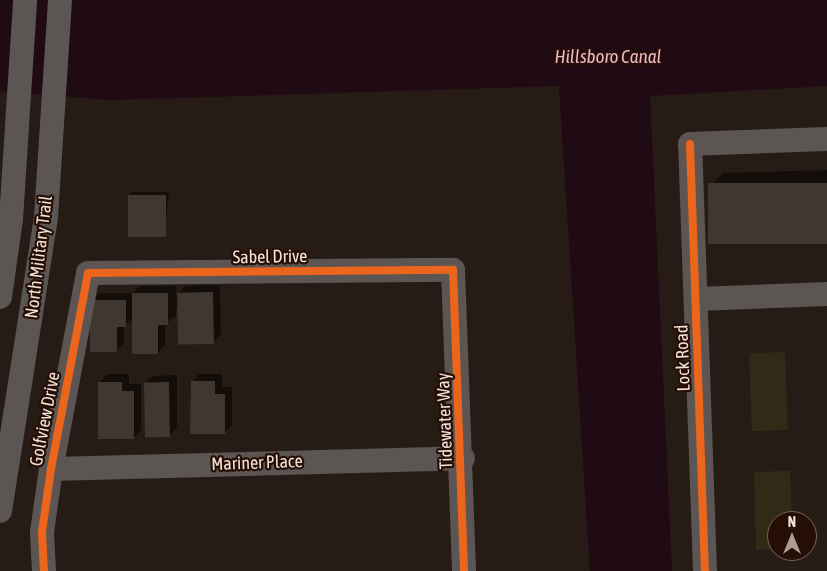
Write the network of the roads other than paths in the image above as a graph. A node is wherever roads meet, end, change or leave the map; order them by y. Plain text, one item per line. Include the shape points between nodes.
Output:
1 (25, 0) edge
2 (60, 0) edge
3 (827, 139) edge
4 (453, 270) joint
5 (88, 273) joint
6 (827, 294) edge
7 (0, 297) edge
8 (696, 299) junction
9 (463, 458) junction
10 (51, 469) junction
11 (0, 511) edge
12 (44, 571) edge
13 (464, 571) edge
14 (706, 571) edge

1 - 7 street, North Military Trail via 19,114
2 - 11 street, North Military Trail via 55,112 32,320
3 - 8 street, Lock Road via 690,144
4 - 5 street, Sabel Drive
4 - 9 street, Tidewater Way
5 - 10 street, Golfview Drive
6 - 8 street, Lock Road
8 - 14 street, Lock Road
9 - 10 street, Mariner Place
9 - 13 street, Tidewater Way
10 - 12 street, Golfview Drive via 42,532

